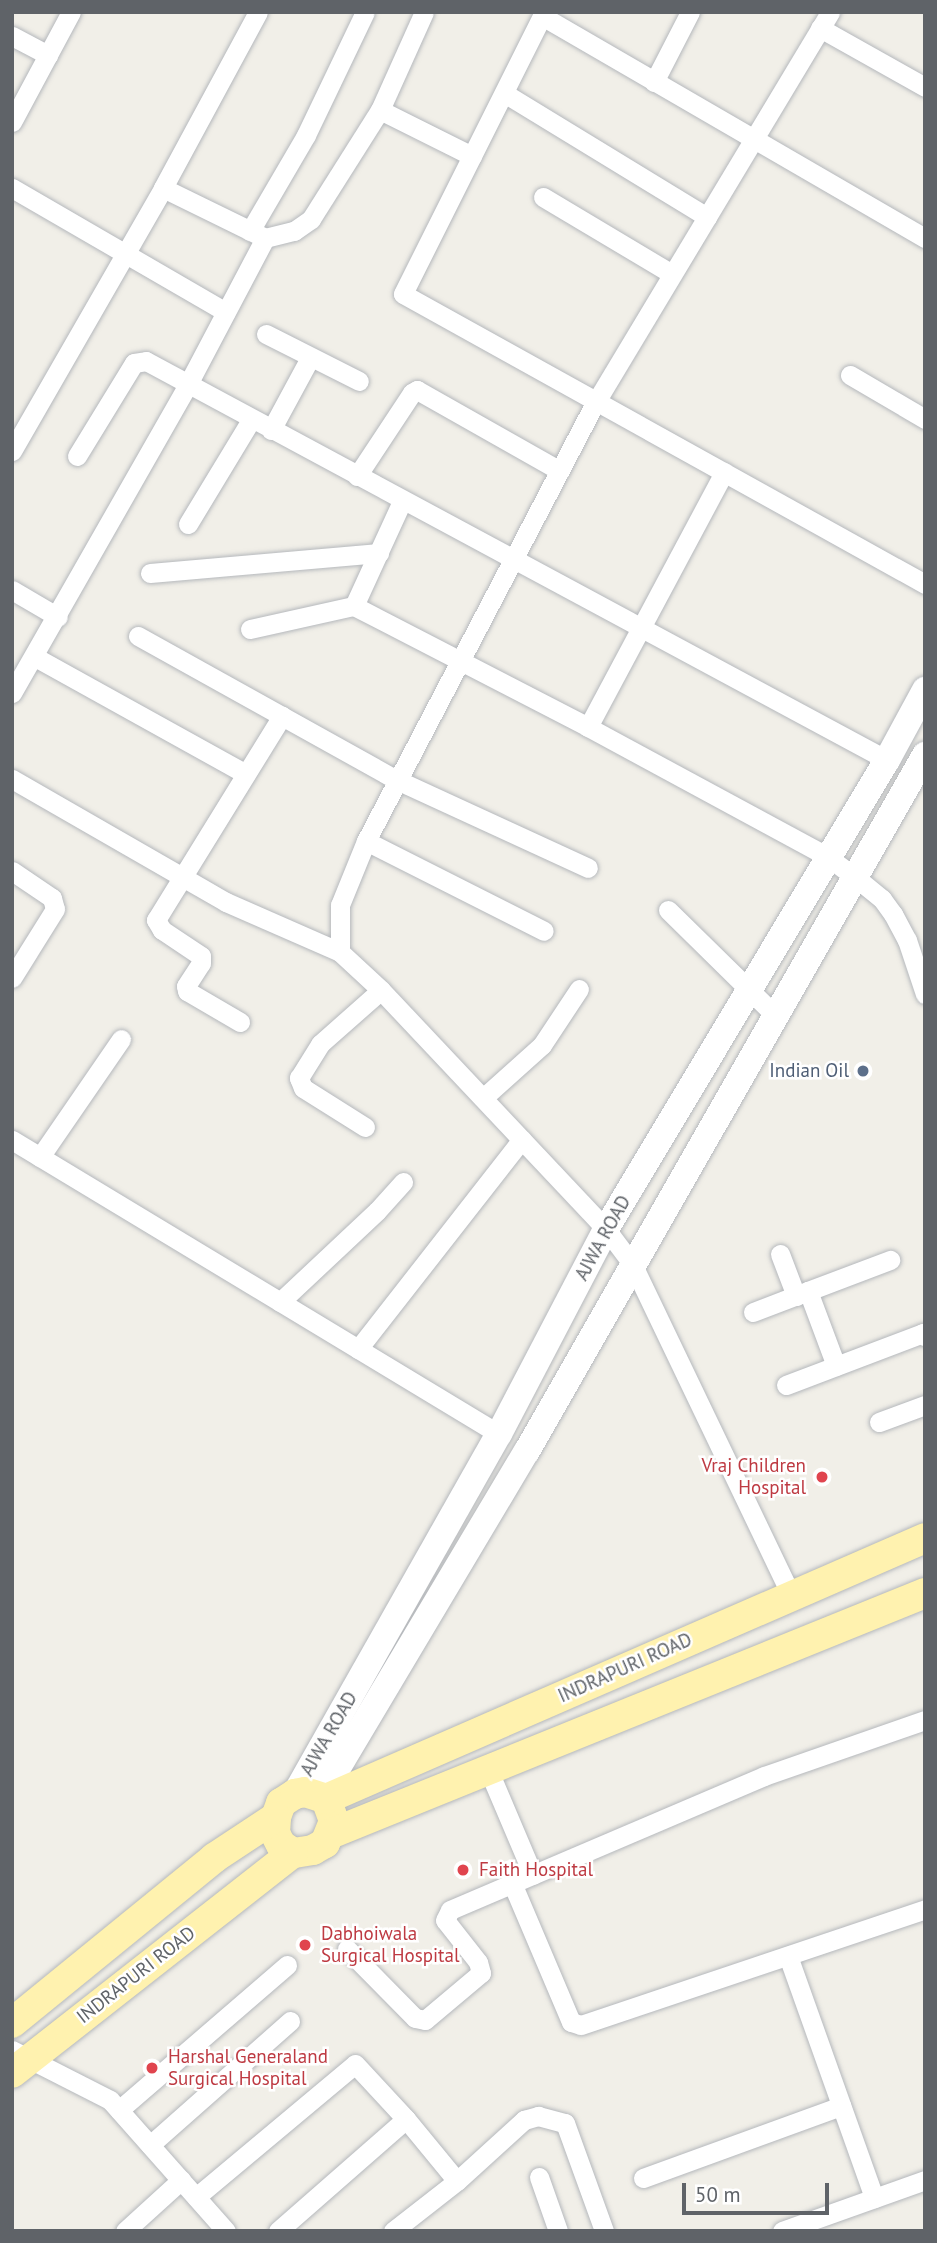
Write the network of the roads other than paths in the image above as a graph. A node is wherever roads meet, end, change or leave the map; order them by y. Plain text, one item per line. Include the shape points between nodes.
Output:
1 (70, 12) edge
2 (258, 12) edge
3 (424, 12) edge
4 (690, 12) edge
5 (543, 14) edge
6 (356, 15) edge
7 (825, 20) edge
8 (12, 37) edge
9 (48, 55) junction
10 (654, 82) junction
11 (925, 87) edge
12 (504, 93) junction
13 (380, 110) junction
14 (15, 111) edge
15 (754, 139) junction
16 (472, 156) junction
17 (12, 188) edge
18 (163, 188) junction
19 (543, 197) dead end
20 (707, 217) junction
21 (258, 234) junction
22 (925, 238) edge
23 (126, 253) junction
24 (673, 274) junction
25 (226, 312) junction
26 (266, 334) dead end
27 (310, 358) junction
28 (850, 375) dead end
29 (359, 381) dead end
30 (187, 386) junction
31 (597, 400) junction
32 (925, 419) edge
33 (251, 420) junction
34 (271, 430) junction
35 (12, 451) edge
36 (77, 456) dead end
37 (560, 471) junction
38 (724, 472) junction
39 (357, 477) junction
40 (402, 501) junction
41 (188, 524) dead end
42 (379, 553) junction
43 (514, 561) junction
44 (150, 573) dead end
45 (925, 584) edge
46 (12, 590) edge
47 (354, 606) junction
48 (58, 617) junction
49 (644, 627) junction
50 (250, 628) dead end
51 (138, 636) dead end
52 (36, 657) junction
53 (458, 662) junction
54 (925, 690) edge
55 (12, 693) edge
56 (282, 716) junction
57 (588, 727) junction
58 (925, 755) edge
59 (887, 760) junction
60 (246, 774) junction
61 (12, 779) edge
62 (397, 780) junction
63 (366, 841) junction
64 (828, 857) junction
65 (588, 868) dead end
66 (12, 871) edge
67 (182, 877) junction
68 (855, 877) junction
69 (668, 910) dead end
70 (544, 931) dead end
71 (340, 952) junction
72 (12, 978) edge
73 (579, 989) dead end
74 (381, 990) junction
75 (748, 990) junction
76 (925, 994) edge
77 (775, 1016) junction
78 (240, 1022) dead end
79 (121, 1039) dead end
80 (483, 1098) junction
81 (365, 1127) dead end
82 (522, 1139) junction
83 (12, 1140) edge
84 (40, 1157) junction
85 (403, 1182) dead end
86 (606, 1229) junction
87 (780, 1254) dead end
88 (890, 1260) dead end
89 (633, 1265) junction
90 (802, 1294) junction
91 (280, 1302) junction
92 (753, 1312) dead end
93 (925, 1336) edge
94 (358, 1349) junction
95 (836, 1366) junction
96 (786, 1385) dead end
97 (925, 1405) edge
98 (879, 1422) dead end
99 (499, 1434) junction
100 (925, 1538) edge
101 (925, 1593) edge
102 (791, 1595) junction
103 (925, 1720) edge
104 (488, 1769) junction
105 (314, 1796) junction
106 (276, 1817) junction
107 (330, 1835) junction
108 (293, 1853) junction
109 (533, 1875) junction
110 (512, 1883) junction
111 (925, 1909) edge
112 (347, 1950) dead end
113 (789, 1956) junction
114 (287, 1965) dead end
115 (290, 2021) dead end
116 (12, 2023) edge
117 (19, 2060) edge
118 (841, 2106) junction
119 (119, 2110) junction
120 (406, 2119) junction
121 (150, 2145) junction
122 (539, 2177) dead end
123 (643, 2178) dead end
124 (181, 2180) junction
125 (925, 2180) edge
126 (457, 2181) junction
127 (196, 2197) junction
128 (874, 2198) junction
129 (125, 2231) edge
130 (226, 2231) edge
131 (278, 2231) edge
132 (393, 2231) edge
133 (558, 2231) edge
134 (604, 2231) edge
135 (782, 2231) edge

1 - 9 street
2 - 18 street
3 - 13 street
4 - 10 street
5 - 10 street
5 - 12 street
6 - 21 street
7 - 11 street
7 - 15 street
8 - 9 street
9 - 14 street
10 - 15 street
12 - 16 street
12 - 20 street
13 - 16 street
13 - 21 street via 310,219 294,231
15 - 20 street
15 - 22 street
16 - 31 street via 403,294
17 - 23 street
18 - 21 street
18 - 23 street
19 - 24 street
20 - 24 street
21 - 25 street
23 - 25 street
23 - 35 street
24 - 31 street
25 - 30 street
26 - 27 street
27 - 29 street
27 - 34 street
28 - 32 street
30 - 33 street
30 - 36 street via 139,359
30 - 48 street
31 - 37 street
31 - 38 street
33 - 34 street
33 - 41 street
34 - 39 street
37 - 39 street via 416,390
37 - 43 street
38 - 45 street
38 - 49 street
39 - 40 street
40 - 42 street
40 - 43 street
42 - 44 street
42 - 47 street
43 - 49 street
43 - 53 street
46 - 48 street
47 - 50 street
47 - 53 street
48 - 52 street
49 - 57 street
49 - 59 street
51 - 56 street
52 - 55 street
52 - 60 street
53 - 57 street
53 - 62 street
54 - 59 main road, AJWA ROAD
56 - 60 street
56 - 62 street
57 - 64 street
58 - 68 main road, AJWA ROAD
59 - 64 main road, AJWA ROAD
60 - 67 street
61 - 67 street
62 - 63 street
62 - 65 street
63 - 70 street
63 - 71 street via 340,905
64 - 68 street
64 - 75 main road, AJWA ROAD
66 - 72 street via 52,898 55,909
67 - 71 street via 226,902
67 - 78 street via 156,920 158,926 201,956 187,991
68 - 76 street via 893,914
68 - 77 main road, AJWA ROAD
69 - 75 street
71 - 74 street
73 - 80 street via 542,1045
74 - 80 street
74 - 81 street via 320,1044 299,1078 303,1088
75 - 77 street
75 - 86 main road, AJWA ROAD
77 - 89 main road, AJWA ROAD
79 - 84 street
80 - 82 street
82 - 86 street
82 - 94 street
83 - 84 street
84 - 91 street
85 - 91 street
86 - 89 street
86 - 99 main road, AJWA ROAD
87 - 90 street
88 - 90 street
89 - 102 street
89 - 105 main road, AJWA ROAD via 527,1451
90 - 92 street
90 - 95 street
91 - 94 street
93 - 95 street
94 - 99 street
95 - 96 street
97 - 98 street
99 - 105 main road, AJWA ROAD
100 - 102 main road, INDRAPURI ROAD
101 - 104 main road, INDRAPURI ROAD
102 - 105 main road, INDRAPURI ROAD
103 - 109 street via 764,1776
104 - 107 main road, INDRAPURI ROAD
104 - 109 street
105 - 106 main road via 281,1804
105 - 107 main road via 334,1821
106 - 108 main road via 275,1833 281,1845
106 - 116 main road, INDRAPURI ROAD via 214,1858
107 - 108 main road via 313,1850
108 - 117 main road, INDRAPURI ROAD
109 - 110 street
110 - 112 street via 447,1913 445,1920 478,1962 481,1973 425,2020 415,2018
110 - 113 street via 570,2022 581,2025
111 - 113 street
113 - 118 street
114 - 119 street
115 - 121 street
117 - 119 street via 110,2100
118 - 123 street
118 - 128 street
119 - 121 street
120 - 126 street
120 - 127 street via 358,2066 349,2066
120 - 131 street
121 - 124 street
122 - 133 street
124 - 127 street
124 - 129 street
125 - 128 street
126 - 132 street
126 - 134 street via 524,2120 551,2118 565,2123 573,2140
127 - 130 street
128 - 135 street

